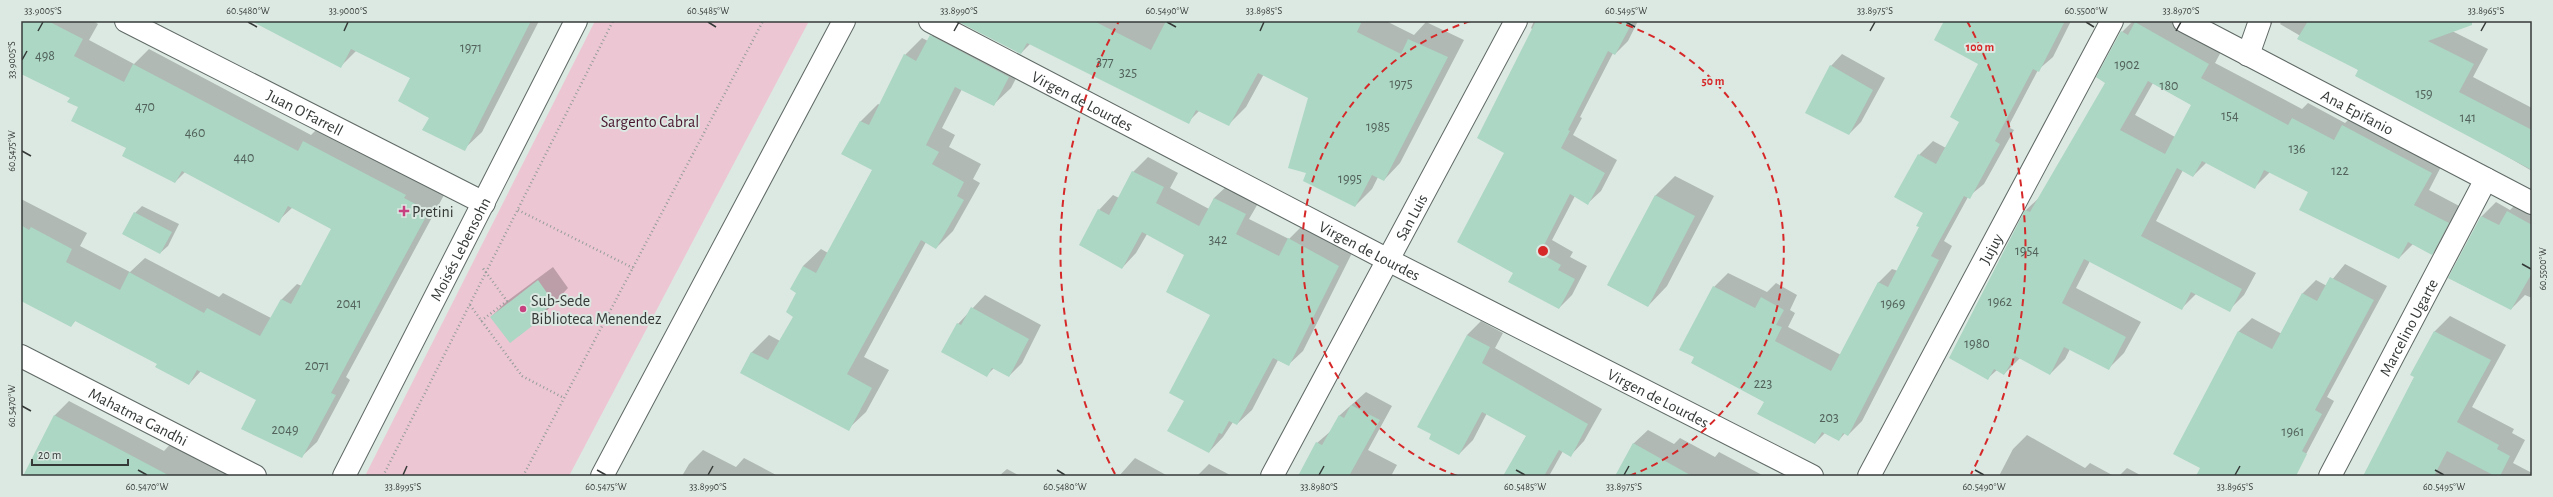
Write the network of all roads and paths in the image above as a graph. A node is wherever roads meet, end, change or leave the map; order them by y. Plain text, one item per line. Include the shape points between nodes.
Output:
1 (126, 21) edge
2 (576, 21) edge
3 (613, 21) edge
4 (763, 21) edge
5 (844, 21) edge
6 (930, 21) edge
7 (1516, 21) edge
8 (2112, 21) edge
9 (2184, 21) edge
10 (2260, 21) edge
11 (2248, 55) junction
12 (2486, 179) junction
13 (484, 203) junction
14 (2532, 203) edge
15 (518, 210) junction
16 (463, 244) junction
17 (1388, 260) junction
18 (633, 268) junction
19 (486, 272) junction
20 (470, 305) junction
21 (481, 321) junction
22 (21, 356) edge
23 (564, 398) junction
24 (255, 476) edge
25 (344, 476) edge
26 (383, 476) edge
27 (523, 476) edge
28 (602, 476) edge
29 (1272, 476) edge
30 (1812, 476) edge
31 (1869, 476) edge
32 (2330, 476) edge

1 - 13 street, Juan O'Farrell
2 - 13 street, Moisés Lebensohn
3 - 15 path
4 - 18 path
5 - 28 street
6 - 17 street, Virgen de Lourdes
7 - 17 street, San Luis
8 - 31 street, Jujuy
9 - 11 street, Ana Epifanio
10 - 11 street
11 - 12 street, Ana Epifanio
12 - 14 street, Ana Epifanio
12 - 32 street, Marcelino Ugarte
13 - 16 street, Moisés Lebensohn
15 - 18 path
15 - 19 path
16 - 19 path
16 - 25 street, Moisés Lebensohn
17 - 29 street, San Luis
17 - 30 street, Virgen de Lourdes
18 - 23 path
19 - 20 path
19 - 21 path via 507,301
20 - 21 path
20 - 26 path
21 - 23 path via 522,376
22 - 24 street, Mahatma Gandhi
23 - 27 path

